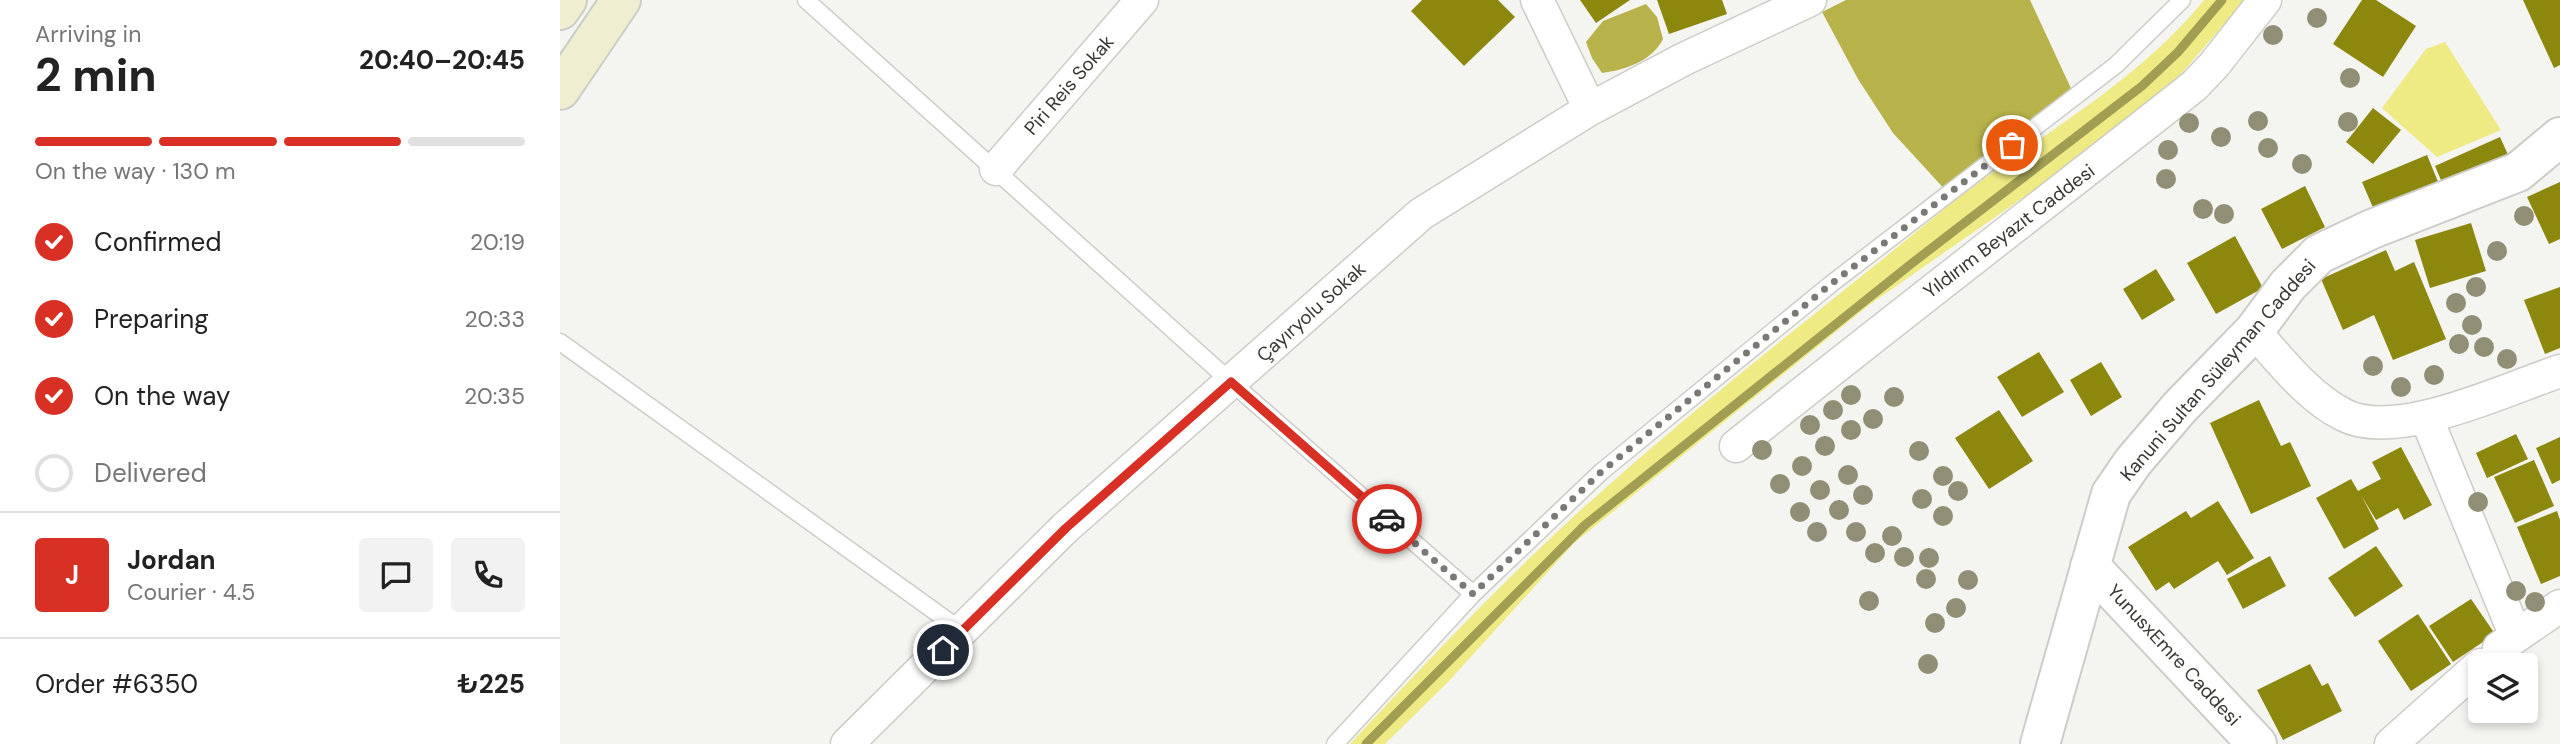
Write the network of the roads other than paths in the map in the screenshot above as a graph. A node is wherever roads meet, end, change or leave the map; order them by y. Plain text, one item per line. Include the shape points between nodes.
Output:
1 (567, 0) edge
2 (621, 0) edge
3 (806, 0) edge
4 (1142, 0) edge
5 (1537, 0) edge
6 (1810, 0) edge
7 (2182, 0) edge
8 (2265, 0) edge
9 (560, 10) edge
10 (560, 90) edge
11 (1590, 109) junction
12 (2560, 136) edge
13 (996, 169) junction
14 (2254, 331) junction
15 (560, 342) edge
16 (2560, 370) edge
17 (1231, 382) junction
18 (2426, 417) junction
19 (1736, 446) dead end
20 (2090, 566) junction
21 (1473, 594) junction
22 (2560, 606) edge
23 (962, 631) junction
24 (2515, 634) junction
25 (2494, 653) edge
26 (2468, 676) edge
27 (2039, 740) edge
28 (847, 744) edge
29 (1335, 744) edge
30 (2258, 744) edge
31 (2391, 744) edge

1 - 9 main road
2 - 10 main road
3 - 13 lane
4 - 13 street, Piri Reis Sokak
5 - 11 street
6 - 11 street, Çayıryolu Sokak
7 - 21 lane via 2116,65 1831,284 1601,472
8 - 19 street, Yıldırım Beyazıt Caddesi via 2194,86
11 - 17 street, Çayıryolu Sokak via 1421,214
12 - 14 street, Kanuni Sultan Süleyman Caddesi via 2518,172 2319,254 2288,285
13 - 17 lane
14 - 18 street via 2288,369 2343,415 2364,423
14 - 20 street, Kanuni Sultan Süleyman Caddesi via 2188,398 2110,494
15 - 23 lane
16 - 18 street
17 - 21 lane
17 - 23 street, Çayıryolu Sokak via 1066,528
18 - 24 street
20 - 27 street, Kanuni Sultan Süleyman Caddesi
20 - 30 street, YunusxEmre Caddesi
21 - 29 lane
22 - 24 street
23 - 28 street, Çayıryolu Sokak
24 - 25 street
26 - 31 street

